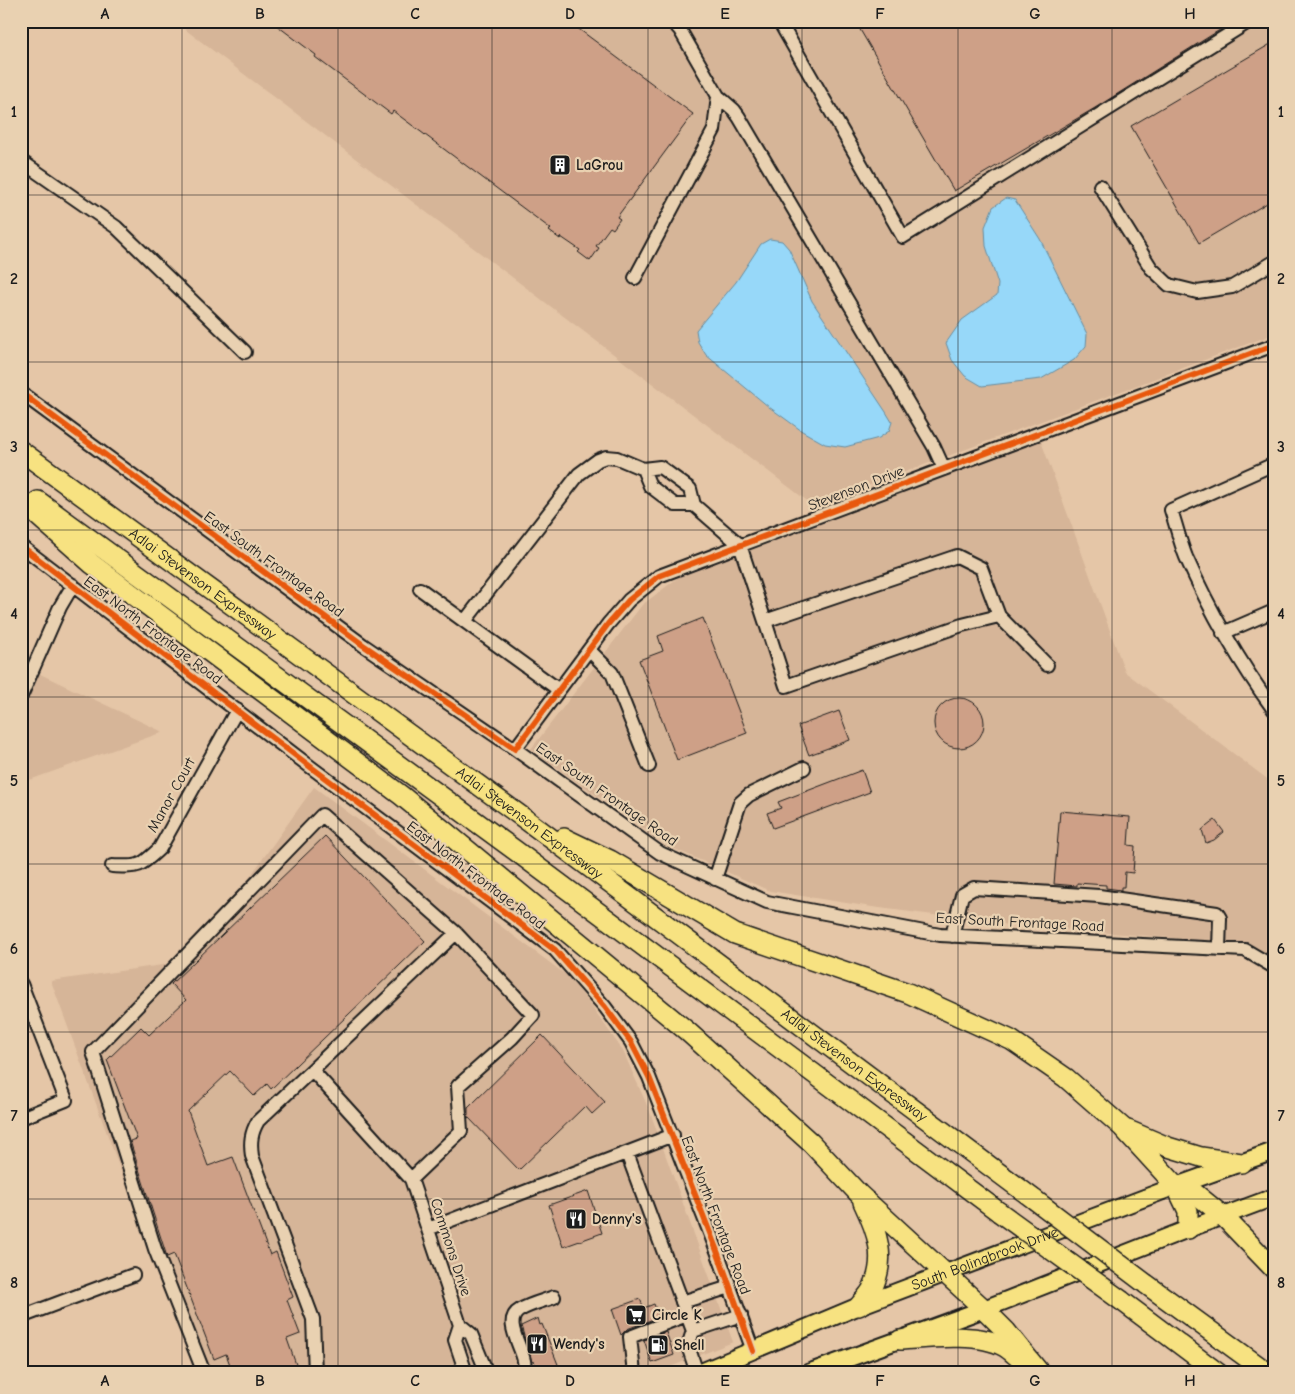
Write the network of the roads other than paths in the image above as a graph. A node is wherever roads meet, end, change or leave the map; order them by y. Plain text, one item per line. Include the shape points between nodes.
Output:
1 (672, 21) edge
2 (779, 21) edge
3 (1250, 21) edge
4 (718, 96) junction
5 (21, 161) edge
6 (1100, 186) dead end
7 (1274, 262) edge
8 (635, 278) dead end
9 (1274, 345) edge
10 (245, 352) dead end
11 (21, 393) edge
12 (21, 451) edge
13 (1274, 464) edge
14 (644, 469) junction
15 (944, 469) junction
16 (21, 489) edge
17 (21, 500) edge
18 (694, 505) junction
19 (740, 545) junction
20 (21, 546) edge
21 (73, 585) junction
22 (420, 589) dead end
23 (1274, 611) edge
24 (999, 616) junction
25 (465, 621) junction
26 (765, 621) junction
27 (1223, 633) junction
28 (588, 650) junction
29 (1047, 665) dead end
30 (559, 690) junction
31 (21, 696) edge
32 (237, 710) junction
33 (1274, 710) edge
34 (515, 749) junction
35 (649, 766) dead end
36 (804, 768) dead end
37 (525, 819) junction
38 (112, 866) dead end
39 (715, 879) junction
40 (456, 933) junction
41 (952, 936) junction
42 (1219, 949) junction
43 (1274, 967) edge
44 (21, 984) edge
45 (312, 1070) junction
46 (21, 1118) edge
47 (1122, 1127) junction
48 (673, 1135) junction
49 (1274, 1152) edge
50 (627, 1153) junction
51 (1241, 1163) junction
52 (411, 1179) junction
53 (1176, 1186) junction
54 (859, 1194) junction
55 (1274, 1197) edge
56 (1223, 1216) junction
57 (428, 1229) junction
58 (1188, 1229) junction
59 (1274, 1269) edge
60 (947, 1274) junction
61 (133, 1275) dead end
62 (730, 1287) junction
63 (554, 1297) dead end
64 (682, 1302) junction
65 (859, 1306) junction
66 (984, 1309) junction
67 (687, 1315) junction
68 (740, 1315) junction
69 (21, 1317) edge
70 (460, 1326) junction
71 (693, 1331) junction
72 (900, 1340) junction
73 (753, 1351) junction
74 (204, 1373) edge
75 (315, 1373) edge
76 (466, 1373) edge
77 (487, 1373) edge
78 (524, 1373) edge
79 (634, 1373) edge
80 (698, 1373) edge
81 (808, 1373) edge
82 (1039, 1373) edge
83 (1218, 1373) edge
84 (1268, 1373) edge

1 - 4 street
2 - 3 street via 903,237
4 - 8 street via 714,130
4 - 15 street via 739,117
5 - 10 street via 116,226
6 - 7 street via 1151,268 1169,285 1197,292 1232,287
9 - 15 street, Stevenson Drive
11 - 34 street, East South Frontage Road via 363,645
12 - 37 highway, Adlai Stevenson Expressway
13 - 27 street via 1171,510 1186,556
14 - 18 street via 650,486 675,506
14 - 18 street via 660,467 690,489
14 - 25 street via 606,457 579,474
15 - 19 street, Stevenson Drive
16 - 83 highway, Adlai Stevenson Expressway, bridge via 516,851
17 - 54 highway via 92,564 402,796 680,1025 811,1144
18 - 19 street
19 - 26 street
19 - 28 street, Stevenson Drive via 659,576 629,600
20 - 21 street, East North Frontage Road
21 - 31 street
21 - 32 street, East North Frontage Road
22 - 25 street
23 - 27 street
24 - 26 street via 981,568 957,556
24 - 26 street via 962,625 786,686
24 - 29 street
25 - 30 street
27 - 33 street
28 - 30 street, Stevenson Drive
28 - 35 street via 612,673
30 - 34 street, Stevenson Drive
32 - 38 street, Manor Court via 160,848 137,867
32 - 48 street, East North Frontage Road via 555,950 631,1042
34 - 39 street, East South Frontage Road via 660,854
36 - 39 street via 749,795 740,803
37 - 47 highway via 610,860 735,934 908,993 1011,1040 1066,1078
37 - 84 highway, Adlai Stevenson Expressway, bridge
39 - 41 street, East South Frontage Road via 766,902
40 - 45 street
40 - 52 street via 533,1015 458,1086 460,1131
40 - 74 street via 322,815 93,1052 155,1249
41 - 42 street, East South Frontage Road
41 - 42 street via 962,895 974,888 1100,896 1217,913 1220,918
42 - 43 street, East South Frontage Road via 1245,950
44 - 46 street via 66,1100
45 - 52 street
45 - 75 street via 258,1121 250,1144 313,1319
47 - 51 highway via 1168,1147
47 - 53 highway
48 - 50 street
48 - 62 street, East North Frontage Road
49 - 51 main road, South Bolingbrook Drive
50 - 57 street
50 - 64 street
51 - 53 main road, South Bolingbrook Drive
52 - 57 street, Commons Drive
53 - 56 highway via 1190,1190
53 - 58 highway via 1188,1211
53 - 60 main road, South Bolingbrook Drive
54 - 60 highway
54 - 65 highway via 872,1219 881,1256 871,1291
55 - 56 main road
56 - 58 main road
56 - 59 highway
57 - 70 street, Commons Drive
58 - 66 main road
60 - 65 main road, South Bolingbrook Drive
60 - 66 highway
61 - 69 street
62 - 64 street
62 - 68 street, East North Frontage Road
63 - 78 street via 520,1310 512,1320 525,1362
64 - 67 street
65 - 73 main road, South Bolingbrook Drive
66 - 72 main road
66 - 82 highway
67 - 71 street
67 - 79 street via 630,1337
68 - 71 street
68 - 73 street, East North Frontage Road
70 - 76 street, Commons Drive via 455,1340
70 - 77 street, Commons Drive via 471,1334
71 - 80 street via 688,1346
72 - 81 main road
72 - 82 highway via 960,1337 983,1340 1004,1346
73 - 80 main road, South Bolingbrook Drive

